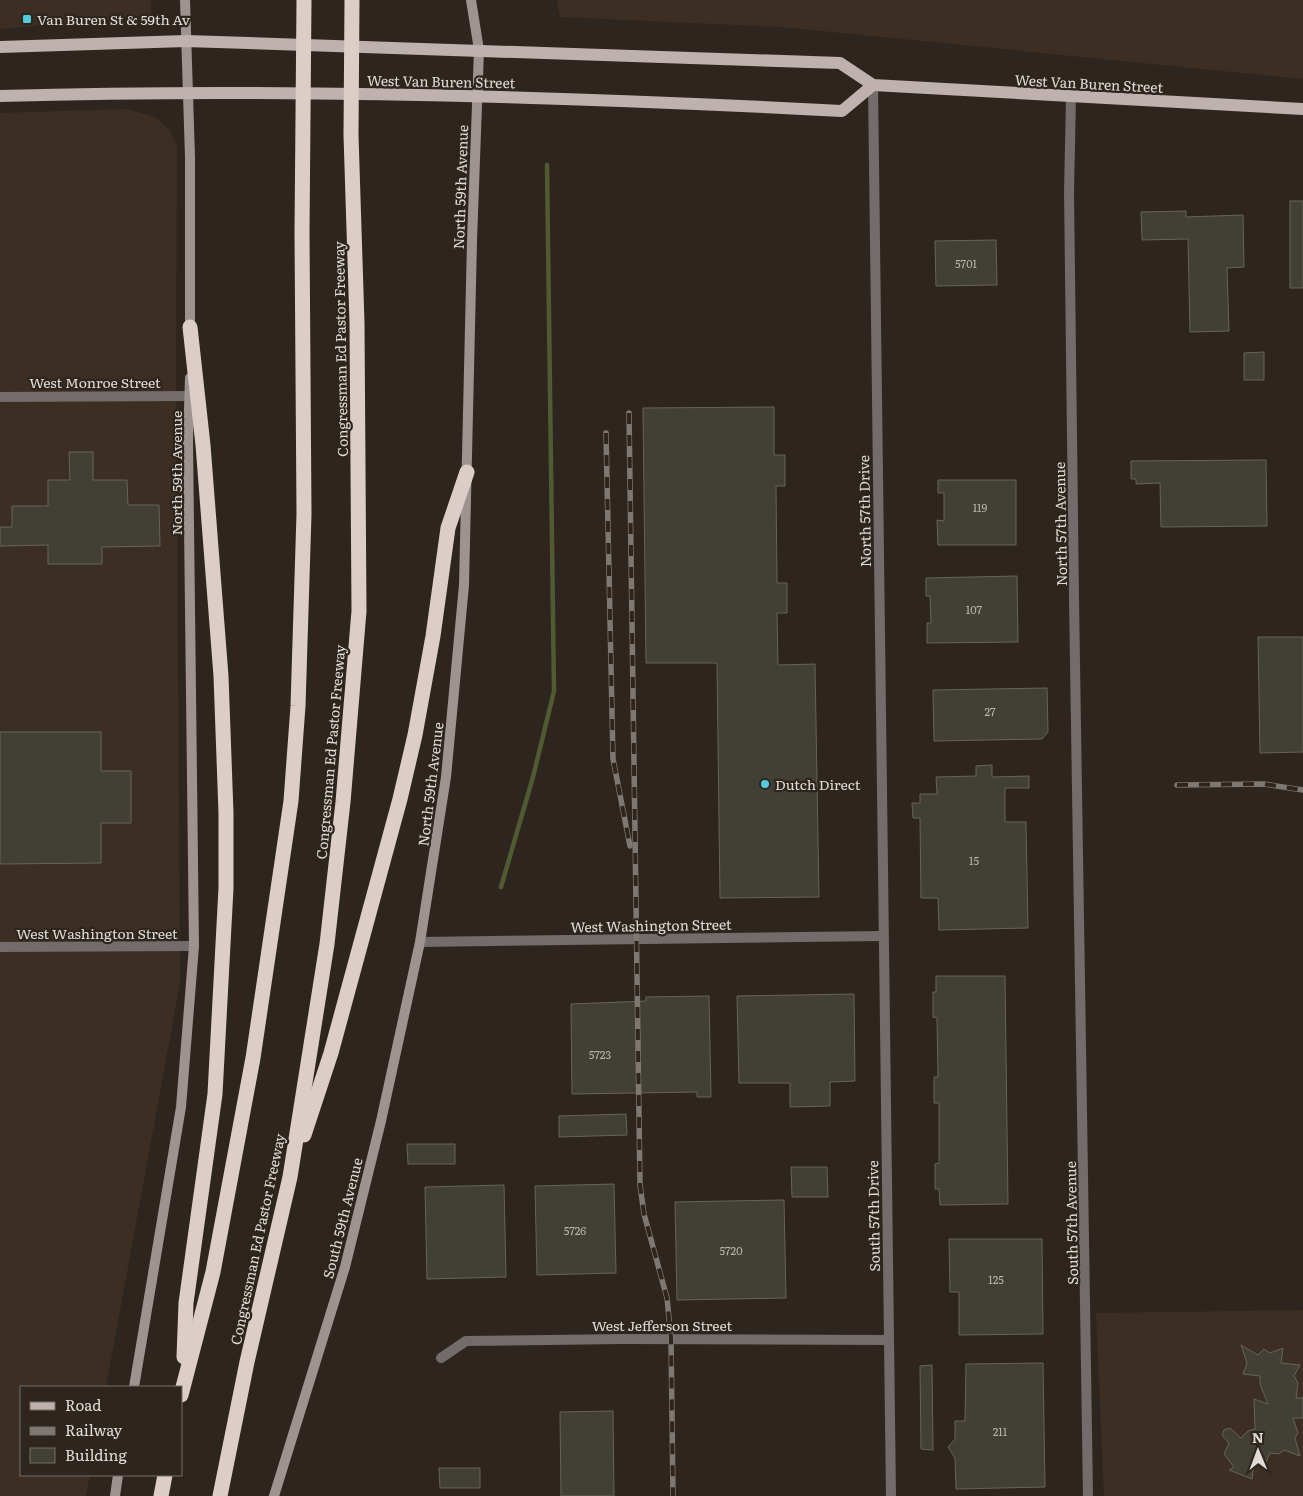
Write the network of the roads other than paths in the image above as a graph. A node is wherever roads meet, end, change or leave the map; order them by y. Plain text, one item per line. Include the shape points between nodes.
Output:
1 (185, 0) edge
2 (304, 0) edge
3 (352, 0) edge
4 (472, 0) edge
5 (186, 41) junction
6 (0, 47) edge
7 (479, 50) junction
8 (873, 86) junction
9 (188, 92) junction
10 (0, 96) edge
11 (478, 96) junction
12 (1071, 97) junction
13 (1303, 109) edge
14 (190, 327) junction
15 (190, 396) junction
16 (0, 397) edge
17 (467, 472) junction
18 (883, 936) junction
19 (420, 942) junction
20 (194, 946) junction
21 (0, 947) edge
22 (1080, 950) joint
23 (290, 1177) junction
24 (889, 1340) junction
25 (441, 1358) dead end
26 (134, 1386) edge
27 (182, 1391) edge
28 (118, 1476) edge
29 (165, 1476) edge
30 (115, 1496) edge
31 (161, 1496) edge
32 (220, 1496) edge
33 (274, 1496) edge
34 (891, 1496) edge
35 (1088, 1496) edge

1 - 5 main road, North 59th Avenue
2 - 27 highway via 304,514 298,706 291,801 253,1058 213,1272
3 - 23 highway, Congressman Ed Pastor Freeway via 351,135 357,323 359,612 327,944
4 - 7 main road, North 59th Avenue
5 - 6 main road
5 - 7 main road
5 - 9 main road, North 59th Avenue
7 - 8 main road via 840,63
7 - 11 main road, North 59th Avenue
8 - 11 main road, West Van Buren Street via 842,111
8 - 12 main road, West Van Buren Street
8 - 18 street, North 57th Drive
9 - 10 main road, West Van Buren Street
9 - 11 main road, West Van Buren Street
9 - 14 main road, North 59th Avenue
11 - 17 main road, North 59th Avenue
12 - 13 main road, West Van Buren Street
12 - 22 street, North 57th Avenue
14 - 15 main road, North 59th Avenue
14 - 27 highway via 221,676 226,888 215,1094 186,1303
15 - 16 street, West Monroe Street
15 - 20 main road, North 59th Avenue
17 - 19 main road, North 59th Avenue via 464,585 454,701 446,777
17 - 23 highway via 448,528 433,636 400,799 331,1053
18 - 19 street, West Washington Street
18 - 24 street, South 57th Drive
19 - 33 main road, South 59th Avenue via 345,1267
20 - 21 street, West Washington Street
20 - 26 main road via 181,1107
22 - 35 street, South 57th Avenue
23 - 32 highway, Congressman Ed Pastor Freeway
24 - 25 street, West Jefferson Street via 661,1338 466,1342
24 - 34 street, South 57th Drive
28 - 30 main road
29 - 31 highway

